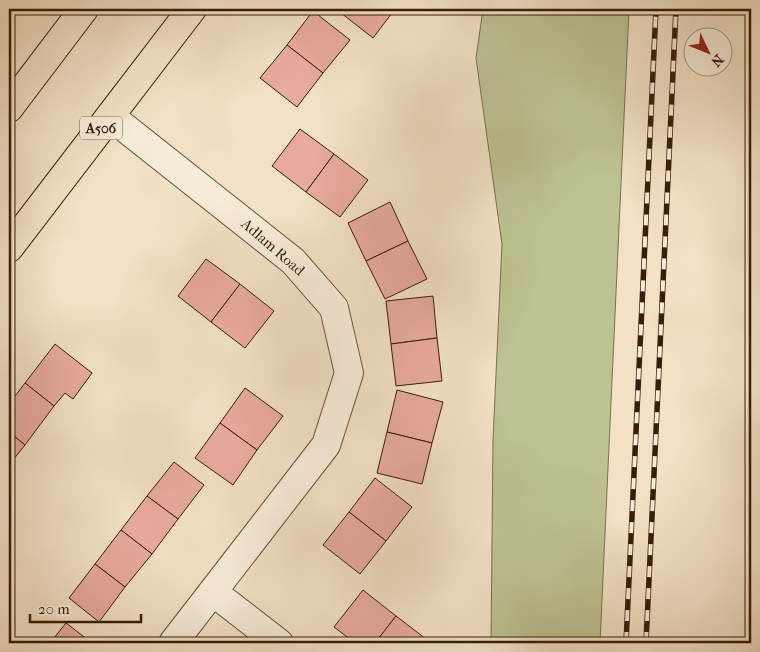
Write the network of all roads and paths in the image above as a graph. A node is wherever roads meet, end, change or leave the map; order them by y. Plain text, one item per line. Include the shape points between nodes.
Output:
1 (84, 9) edge
2 (192, 9) edge
3 (9, 108) edge
4 (110, 116) junction
5 (9, 248) edge
6 (213, 592) junction
7 (173, 643) edge
8 (279, 643) edge

1 - 3 main road
2 - 4 main road, A506
4 - 5 main road, A506
4 - 6 street, Adlam Road via 293,261 334,308 349,373 326,445
6 - 7 street, Adlam Road
6 - 8 street

